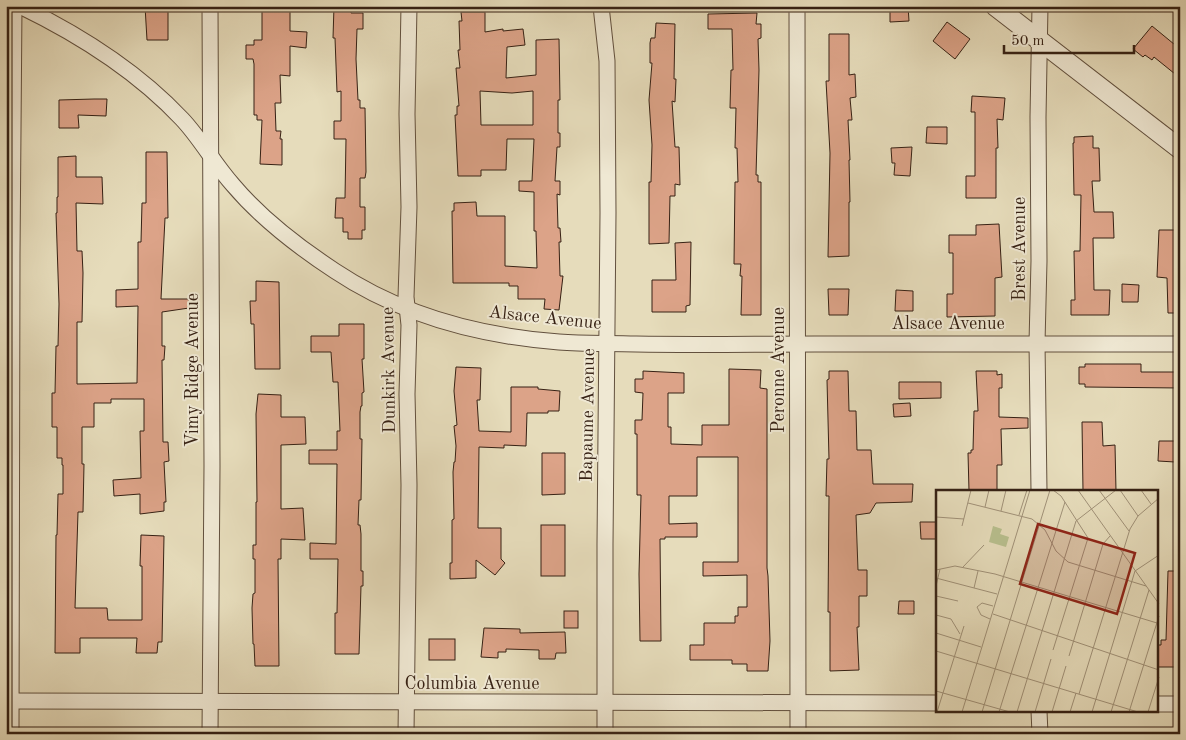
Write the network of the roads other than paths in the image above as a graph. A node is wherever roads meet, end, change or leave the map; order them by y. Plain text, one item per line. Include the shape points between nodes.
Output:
1 (14, 6) edge
2 (20, 6) edge
3 (210, 6) edge
4 (409, 6) edge
5 (601, 6) edge
6 (797, 6) edge
7 (995, 6) edge
8 (1040, 6) edge
9 (1040, 41) junction
10 (1180, 149) edge
11 (210, 156) junction
12 (408, 308) junction
13 (607, 343) junction
14 (1037, 343) junction
15 (798, 344) junction
16 (1180, 344) edge
17 (1039, 490) edge
18 (9, 701) edge
19 (210, 702) junction
20 (406, 702) junction
21 (605, 703) junction
22 (799, 703) junction
23 (936, 703) edge
24 (1158, 704) edge
25 (1180, 704) edge
26 (1040, 712) edge
27 (11, 734) edge
28 (210, 734) edge
29 (406, 734) edge
30 (605, 734) edge
31 (798, 734) edge
32 (1040, 734) edge

1 - 18 street
2 - 11 street, Alsace Avenue via 100,50 156,94 198,137
3 - 11 street, Vimy Ridge Avenue
4 - 12 street, Dunkirk Avenue
5 - 13 street, Bapaume Avenue via 607,60
6 - 15 street, Peronne Avenue
7 - 9 street
8 - 9 street, Brest Avenue
9 - 10 street
9 - 14 street, Brest Avenue
11 - 12 street, Alsace Avenue via 233,186 292,240 336,272
11 - 19 street, Vimy Ridge Avenue
12 - 13 street, Alsace Avenue via 434,319 520,338
12 - 20 street, Dunkirk Avenue
13 - 15 street, Alsace Avenue
13 - 21 street, Bapaume Avenue
14 - 15 street, Alsace Avenue
14 - 16 street, Alsace Avenue
14 - 17 street, Brest Avenue
15 - 22 street, Peronne Avenue
18 - 19 street, Columbia Avenue
18 - 27 street
19 - 20 street, Columbia Avenue
19 - 28 street, Vimy Ridge Avenue
20 - 21 street, Columbia Avenue
20 - 29 street, Dunkirk Avenue
21 - 22 street, Columbia Avenue
21 - 30 street, Bapaume Avenue
22 - 23 street, Columbia Avenue
22 - 31 street, Peronne Avenue
24 - 25 street
26 - 32 street

